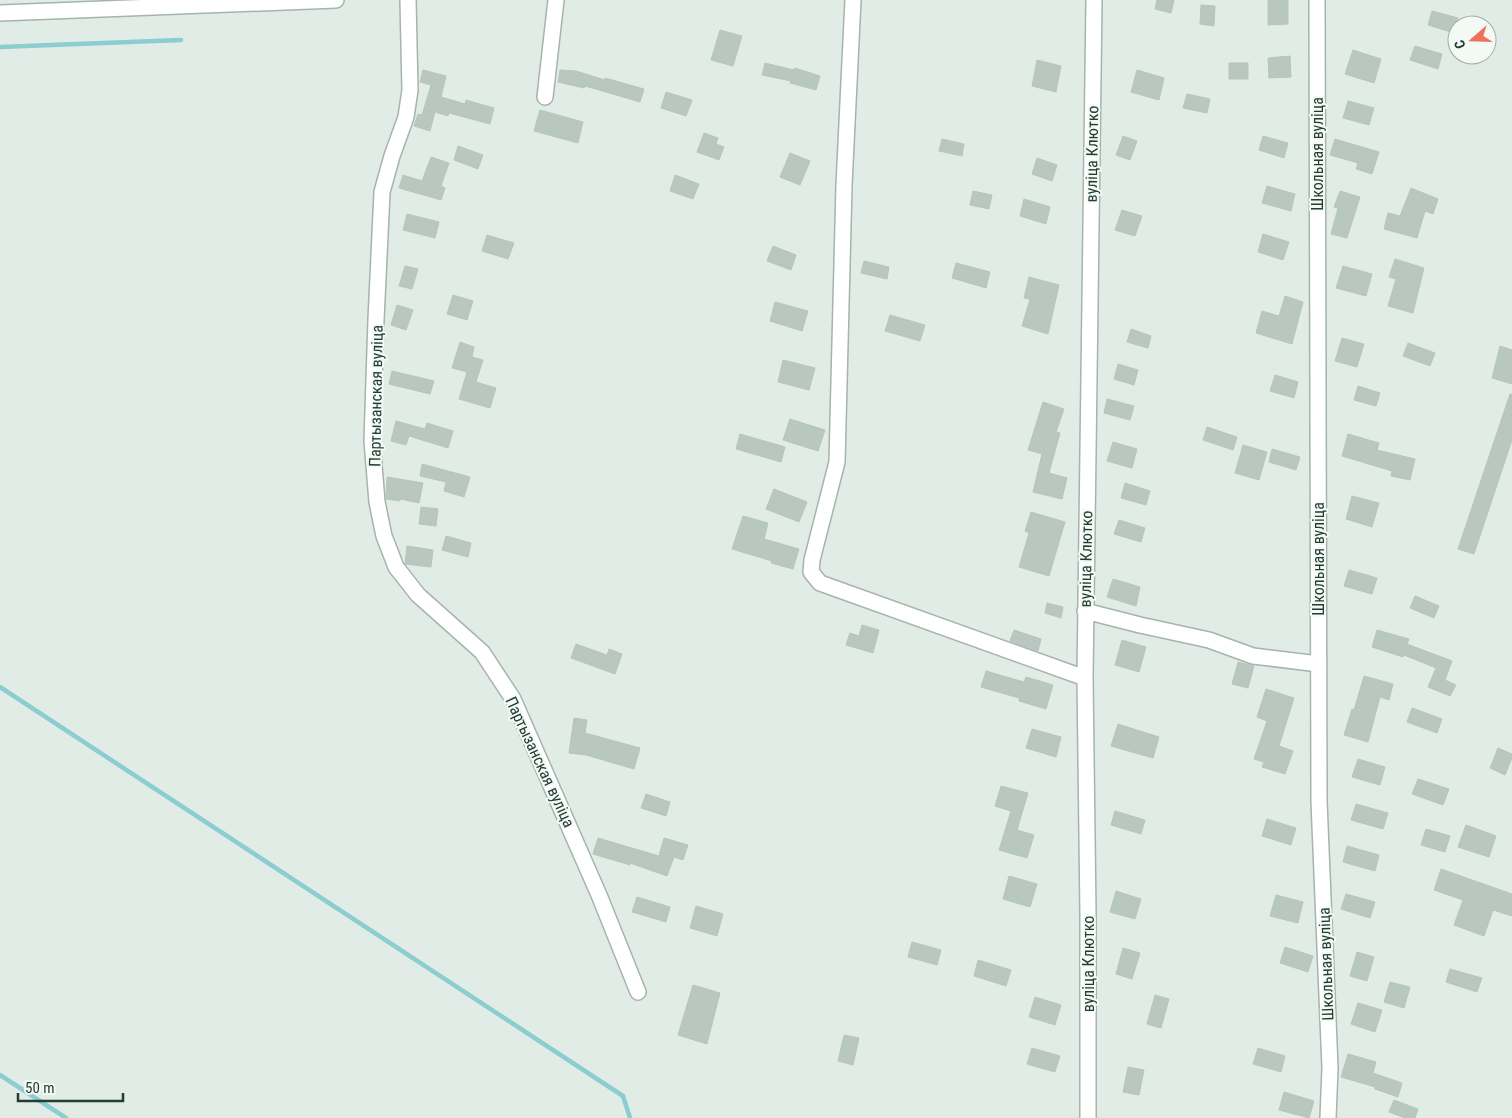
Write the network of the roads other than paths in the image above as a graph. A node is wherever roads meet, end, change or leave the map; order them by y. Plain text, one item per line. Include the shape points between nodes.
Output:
1 (336, 0) edge
2 (408, 0) edge
3 (556, 0) edge
4 (853, 0) edge
5 (1094, 0) edge
6 (1317, 0) edge
7 (0, 13) edge
8 (545, 97) dead end
9 (1085, 611) junction
10 (1319, 664) junction
11 (1085, 678) junction
12 (638, 992) dead end
13 (1088, 1118) edge
14 (1328, 1118) edge

1 - 7 street
2 - 12 street, Партызанская вуліца via 410,90 406,117 382,192 372,441 377,502 384,536 396,567 418,595 482,652 513,699
3 - 8 street
4 - 11 street via 844,186 837,462 811,572 820,583
5 - 9 street, вуліца Клютко
6 - 10 street, Школьная вуліца
9 - 10 street via 1209,640 1253,656
9 - 11 street, вуліца Клютко
10 - 14 street, Школьная вуліца via 1319,801 1330,1068
11 - 13 street, вуліца Клютко

